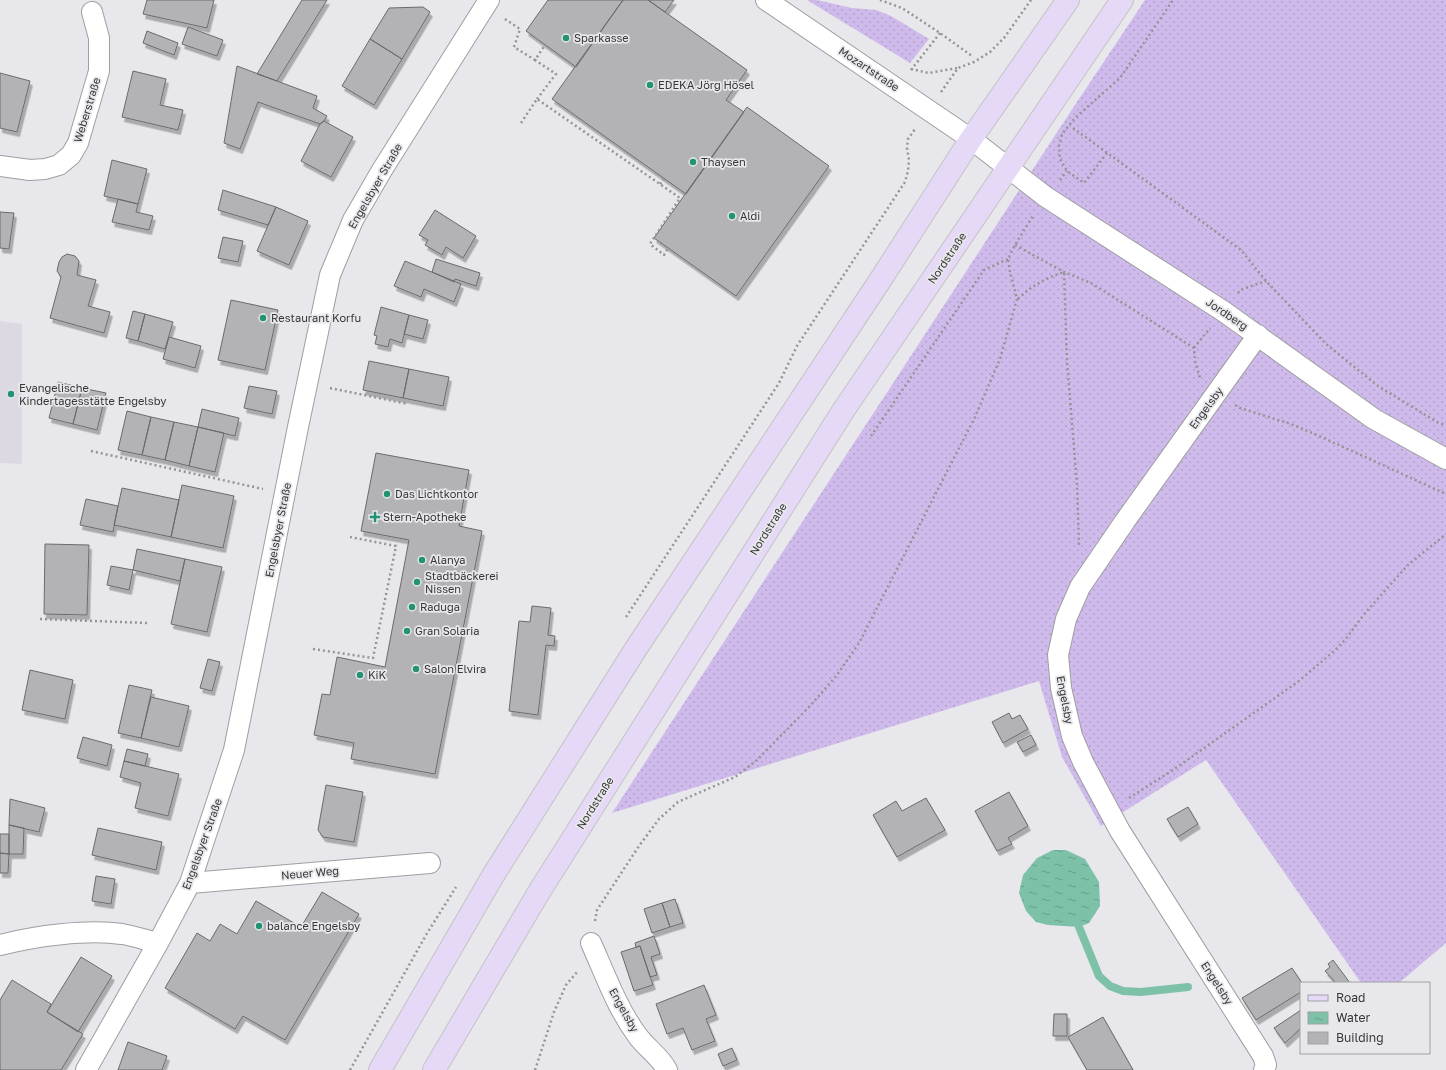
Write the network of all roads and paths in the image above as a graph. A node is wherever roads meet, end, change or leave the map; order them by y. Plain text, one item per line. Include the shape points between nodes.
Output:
1 (766, 0) edge
2 (880, 0) edge
3 (1031, 0) edge
4 (1068, 0) edge
5 (1122, 0) edge
6 (1173, 0) edge
7 (487, 3) edge
8 (92, 12) dead end
9 (940, 33) junction
10 (1004, 38) dead end
11 (544, 45) dead end
12 (972, 56) dead end
13 (535, 60) junction
14 (916, 63) dead end
15 (905, 65) dead end
16 (958, 68) dead end
17 (537, 99) junction
18 (521, 123) dead end
19 (1073, 128) dead end
20 (971, 139) junction
21 (1107, 153) junction
22 (0, 166) edge
23 (1008, 167) junction
24 (1067, 171) junction
25 (664, 179) dead end
26 (660, 184) junction
27 (1046, 197) junction
28 (668, 248) dead end
29 (1008, 259) junction
30 (1017, 299) junction
31 (1258, 335) junction
32 (308, 383) junction
33 (408, 404) dead end
34 (1446, 425) edge
35 (871, 436) dead end
36 (91, 451) dead end
37 (1446, 459) edge
38 (285, 494) junction
39 (1446, 534) edge
40 (350, 537) dead end
41 (1079, 548) dead end
42 (40, 619) dead end
43 (147, 623) dead end
44 (313, 649) dead end
45 (1108, 808) junction
46 (430, 863) dead end
47 (190, 883) junction
48 (158, 943) junction
49 (591, 943) junction
50 (0, 945) edge
51 (86, 1070) edge
52 (380, 1070) edge
53 (434, 1070) edge
54 (535, 1070) edge
55 (667, 1070) edge
56 (1264, 1070) edge

1 - 20 street, Mozartstraße
2 - 9 path via 902,8
3 - 10 path
4 - 20 main road
5 - 23 main road, Nordstraße
6 - 24 path via 1120,78 1076,117 1062,134 1060,159
7 - 13 path via 520,29 514,47
7 - 32 street, Engelsbyer Straße via 353,220 330,275
8 - 22 street, Weberstraße via 99,38 99,71 78,143 71,155 59,164 45,169
9 - 12 path
9 - 14 path
11 - 13 path
13 - 17 path via 556,74
15 - 16 path via 929,73
17 - 18 path
17 - 26 path
19 - 21 path
20 - 23 street, Mozartstraße
20 - 52 main road via 637,646 494,874
21 - 24 path via 1084,182
21 - 34 path via 1241,250 1266,281 1326,344 1372,381 1437,422
23 - 27 street, Jordberg
23 - 53 main road, Nordstraße via 843,411 539,892
24 - 27 path
25 - 26 path
26 - 28 path via 680,198 650,244 664,255
27 - 29 path
27 - 31 street, Jordberg
29 - 30 path
29 - 35 path via 984,270
30 - 41 path via 1030,287 1064,272
30 - 49 path via 1000,359 975,417 859,643 837,675 810,706 756,760 735,777 678,802 659,819 597,910
31 - 37 street, Jordberg via 1374,419
31 - 45 street, Engelsby via 1080,587 1066,619 1058,655 1060,688 1072,736
32 - 33 path
32 - 38 street, Engelsbyer Straße
36 - 38 path
38 - 47 street, Engelsbyer Straße via 234,750
39 - 45 path via 1408,565 1365,613 1345,640 1299,681 1153,784
40 - 44 path via 396,546 373,658
42 - 43 path
45 - 56 street, Engelsby via 1120,831 1263,1056 1266,1065
46 - 47 street, Neuer Weg
47 - 48 street, Engelsbyer Straße
48 - 50 street via 123,934 86,932 19,940
48 - 51 street, Engelsbyer Straße
49 - 54 path via 584,962 566,985 554,1012
49 - 55 street, Engelsby via 618,1002 637,1035 662,1061

